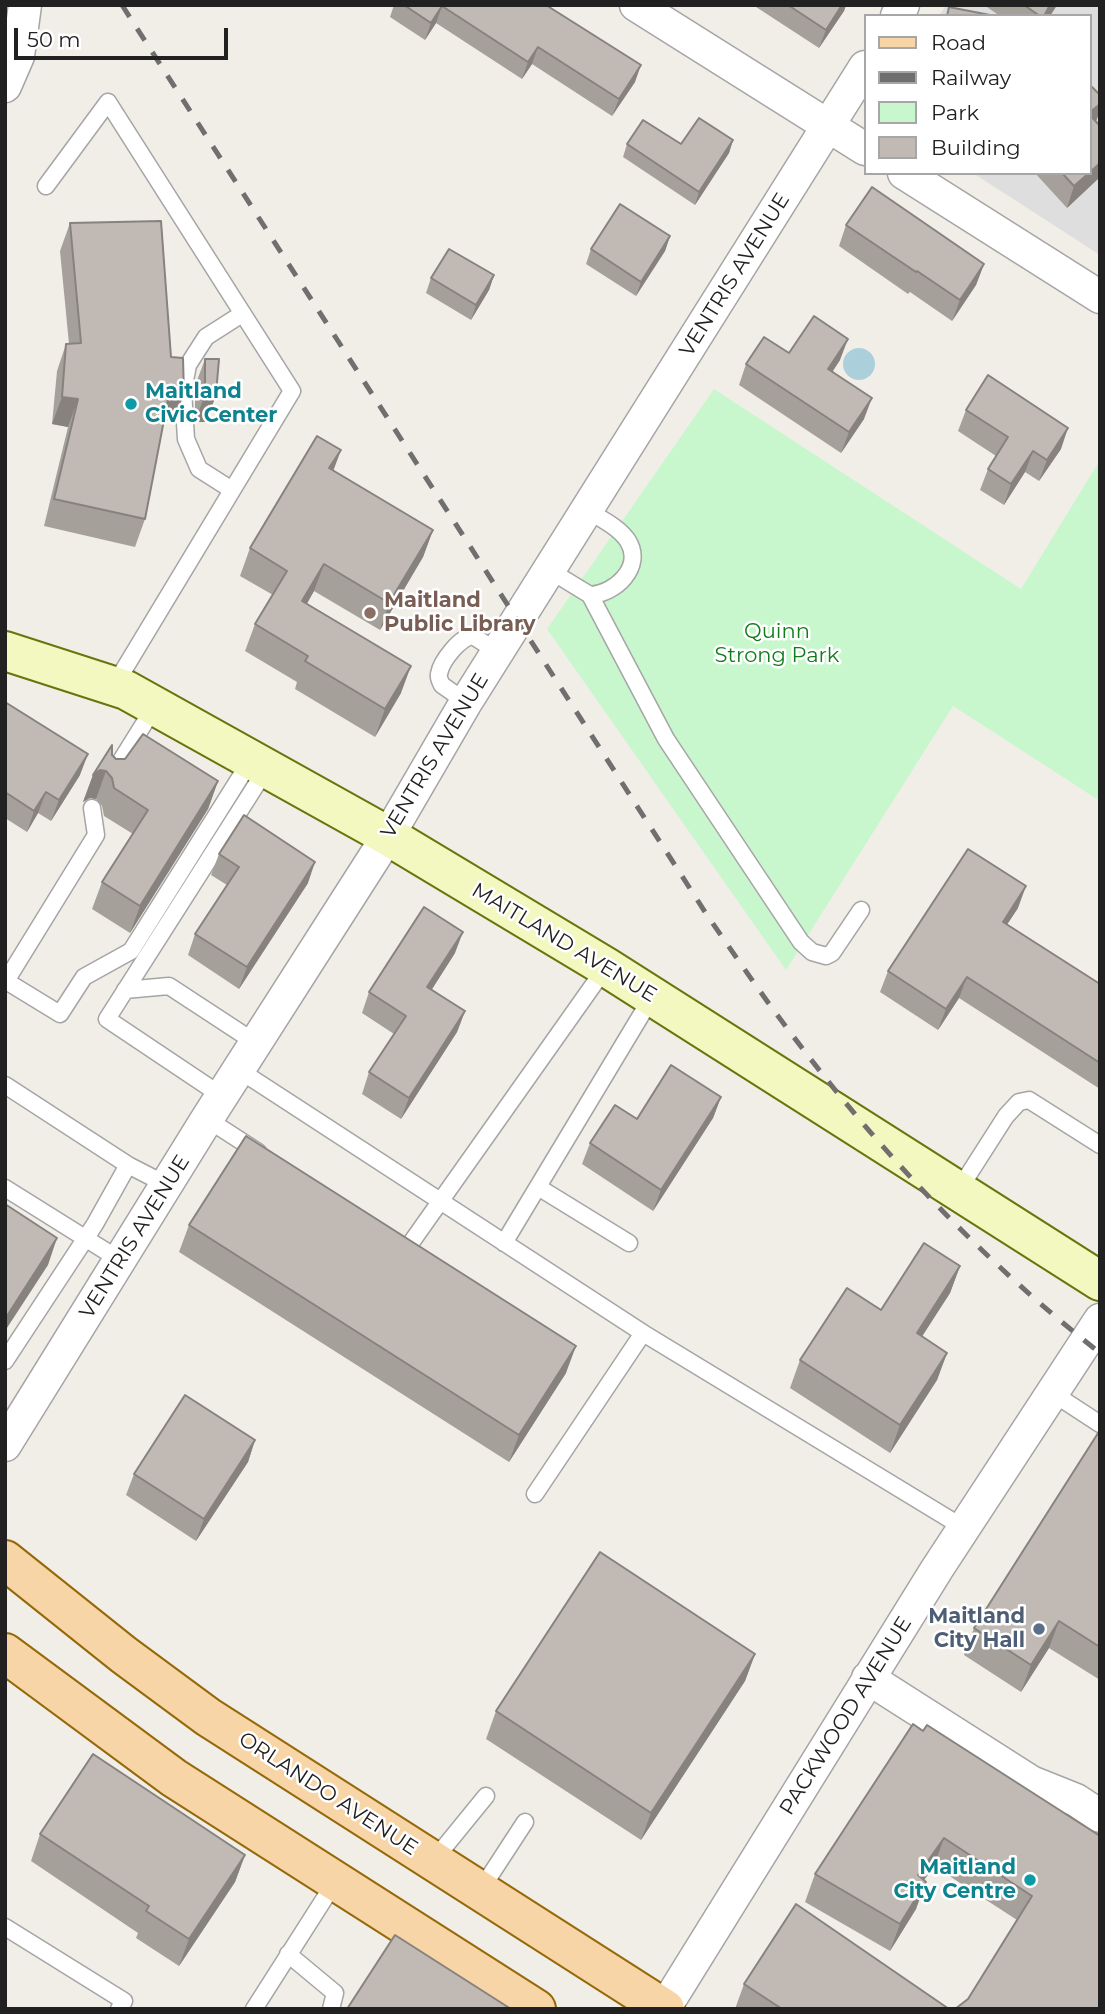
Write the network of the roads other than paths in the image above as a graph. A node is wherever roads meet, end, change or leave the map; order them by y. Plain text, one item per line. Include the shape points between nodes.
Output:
1 (25, 5) edge
2 (636, 5) edge
3 (864, 69) edge
4 (5, 86) edge
5 (829, 126) junction
6 (864, 148) edge
7 (907, 175) edge
8 (46, 186) dead end
9 (1100, 297) edge
10 (242, 314) junction
11 (232, 490) junction
12 (587, 510) junction
13 (549, 570) junction
14 (590, 595) junction
15 (5, 651) edge
16 (114, 686) junction
17 (155, 706) junction
18 (259, 764) junction
19 (111, 777) edge
20 (92, 808) dead end
21 (388, 836) junction
22 (861, 910) dead end
23 (606, 967) junction
24 (125, 990) junction
25 (652, 997) junction
26 (256, 1042) junction
27 (239, 1070) junction
28 (5, 1085) edge
29 (215, 1108) junction
30 (1100, 1145) edge
31 (266, 1157) edge
32 (128, 1165) junction
33 (167, 1185) junction
34 (538, 1187) junction
35 (5, 1188) edge
36 (958, 1191) junction
37 (439, 1200) junction
38 (86, 1239) junction
39 (504, 1243) junction
40 (629, 1243) dead end
41 (408, 1247) edge
42 (120, 1259) junction
43 (1100, 1281) edge
44 (1100, 1320) edge
45 (643, 1334) junction
46 (5, 1361) edge
47 (1051, 1392) junction
48 (1100, 1424) edge
49 (5, 1445) edge
50 (535, 1494) dead end
51 (964, 1528) junction
52 (5, 1560) edge
53 (5, 1653) edge
54 (869, 1678) junction
55 (486, 1796) dead end
56 (1100, 1815) edge
57 (525, 1822) dead end
58 (433, 1861) junction
59 (335, 1882) junction
60 (480, 1891) junction
61 (5, 1927) edge
62 (288, 1954) junction
63 (119, 2009) edge
64 (254, 2009) edge
65 (331, 2009) edge
66 (536, 2009) edge
67 (665, 2009) edge

1 - 4 street via 19,56
2 - 5 street
3 - 5 street, VENTRIS AVENUE
5 - 6 street
5 - 12 street, VENTRIS AVENUE
7 - 9 street
8 - 10 lane via 108,102
10 - 11 lane via 292,391
10 - 11 lane via 206,337 188,365 183,391 186,439 199,469
11 - 16 lane
12 - 13 street, VENTRIS AVENUE
12 - 14 lane via 620,532 632,556 631,568 622,581 611,591
13 - 14 lane
13 - 21 street, VENTRIS AVENUE
14 - 22 lane via 666,739 801,942 812,952 832,953
15 - 16 main road, MAITLAND AVENUE
16 - 17 main road, MAITLAND AVENUE
17 - 18 main road, MAITLAND AVENUE
17 - 19 lane
18 - 20 lane via 131,951 84,977 60,1014 6,981 96,835
18 - 21 main road, MAITLAND AVENUE
18 - 24 lane
21 - 23 main road, MAITLAND AVENUE
21 - 26 street, VENTRIS AVENUE
23 - 25 main road, MAITLAND AVENUE
23 - 37 lane
24 - 26 lane via 169,986
24 - 29 lane via 107,1019
25 - 34 lane
25 - 36 main road, MAITLAND AVENUE
26 - 27 street, VENTRIS AVENUE
27 - 29 street, VENTRIS AVENUE
27 - 37 lane
28 - 32 lane
29 - 31 lane
29 - 33 street, VENTRIS AVENUE
30 - 36 lane via 1029,1100 1019,1102
32 - 33 lane
32 - 38 lane
33 - 42 street, VENTRIS AVENUE
34 - 39 lane
34 - 40 lane
35 - 38 lane
36 - 43 main road, MAITLAND AVENUE
37 - 39 lane
37 - 41 lane
38 - 42 lane
38 - 46 lane
39 - 45 lane
42 - 49 street, VENTRIS AVENUE
44 - 47 street, PACKWOOD AVENUE
45 - 50 lane
45 - 51 lane
47 - 48 lane
47 - 51 street, PACKWOOD AVENUE
51 - 54 street, PACKWOOD AVENUE
52 - 58 main road, ORLANDO AVENUE via 208,1717
53 - 59 main road via 174,1778
54 - 56 street via 1031,1782
54 - 67 street, PACKWOOD AVENUE
55 - 58 lane
57 - 60 lane
58 - 60 main road, ORLANDO AVENUE
59 - 62 lane
59 - 66 main road
60 - 67 main road, ORLANDO AVENUE
61 - 63 lane via 124,2001
62 - 64 lane
62 - 65 lane via 335,1993

